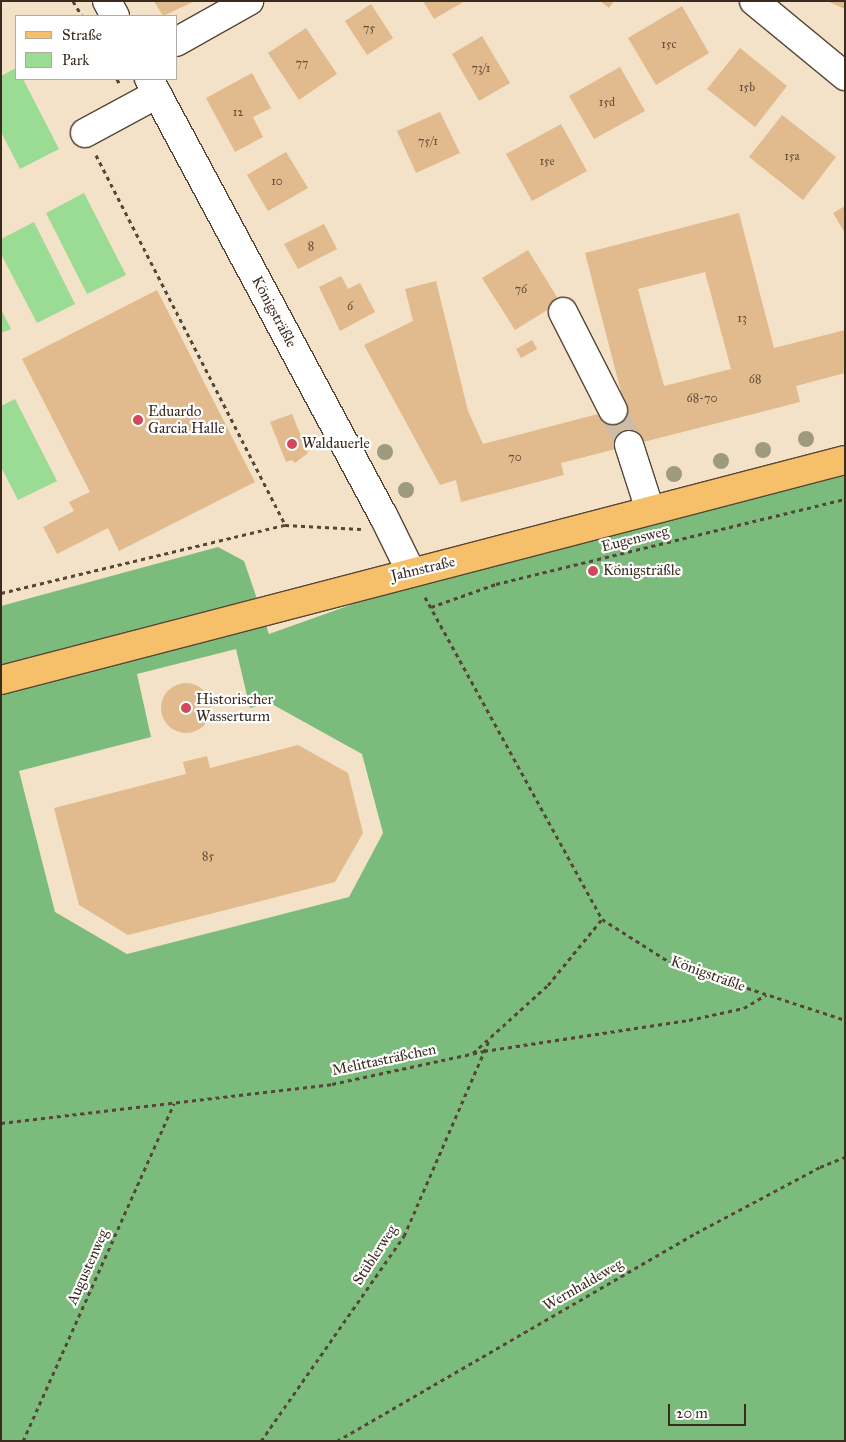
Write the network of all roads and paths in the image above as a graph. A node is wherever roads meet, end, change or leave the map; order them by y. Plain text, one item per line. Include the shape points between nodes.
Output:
1 (73, 1) edge
2 (108, 1) edge
3 (249, 1) edge
4 (754, 1) edge
5 (81, 15) edge
6 (115, 15) edge
7 (178, 41) edge
8 (845, 76) edge
9 (153, 87) edge
10 (85, 132) joint
11 (563, 312) dead end
12 (613, 410) tunnel mouth
13 (629, 445) tunnel mouth
14 (845, 460) edge
15 (845, 499) edge
16 (650, 510) junction
17 (285, 525) junction
18 (389, 526) junction
19 (411, 572) junction
20 (1, 593) edge
21 (431, 607) junction
22 (1, 680) edge
23 (602, 919) junction
24 (766, 995) junction
25 (845, 1020) edge
26 (490, 1038) junction
27 (484, 1051) junction
28 (472, 1054) junction
29 (175, 1103) junction
30 (1, 1123) edge
31 (845, 1157) edge
32 (23, 1441) edge
33 (261, 1441) edge
34 (337, 1441) edge

1 - 5 path
2 - 6 street
3 - 7 street
4 - 8 street
9 - 10 street
9 - 18 street, Königsträßle
10 - 17 path
11 - 12 street
13 - 16 street
14 - 16 main road, Jahnstraße
15 - 21 path, Eugensweg via 496,584
16 - 19 main road, Jahnstraße
17 - 18 path via 360,529
17 - 20 path
18 - 19 street, Königsträßle
19 - 21 path, Königsträßle
19 - 22 main road, Jahnstraße
21 - 23 path, Königsträßle
23 - 24 path, Königsträßle via 671,963
23 - 26 path via 548,985
24 - 25 path, Königsträßle
24 - 27 path, Melittasträßchen via 744,1008 689,1020
26 - 27 path, Stüblerweg
26 - 28 path
27 - 28 path, Melittasträßchen
27 - 33 path, Stüblerweg via 404,1236
28 - 29 path, Melittasträßchen via 332,1084
29 - 30 path, Melittasträßchen
29 - 32 path, Augustenweg
31 - 34 path, Wernhaldeweg via 696,1233

